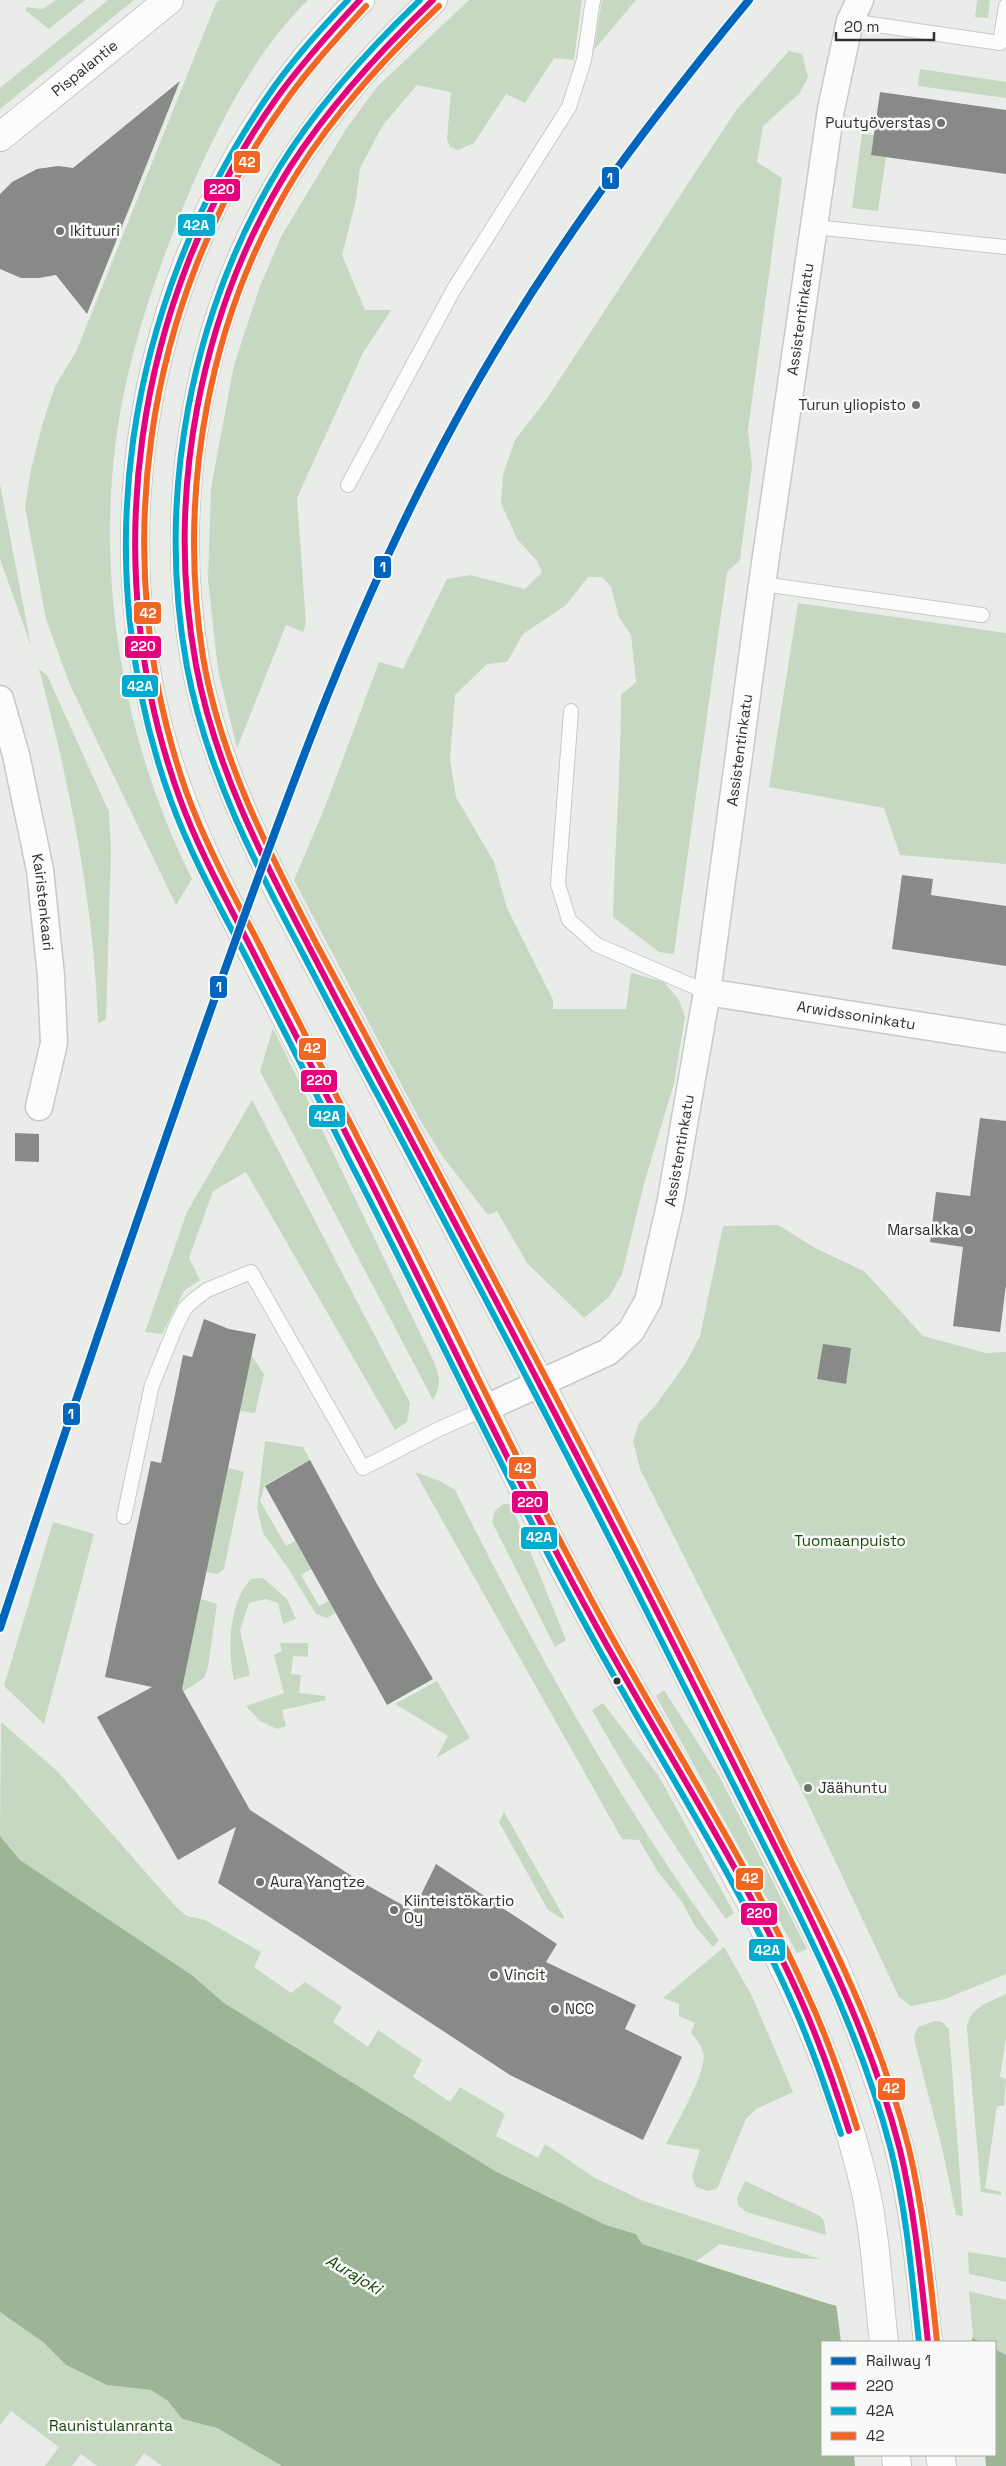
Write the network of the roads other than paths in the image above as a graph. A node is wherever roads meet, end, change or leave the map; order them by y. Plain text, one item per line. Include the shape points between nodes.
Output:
1 (169, 0) edge
2 (360, 0) edge
3 (433, 0) edge
4 (593, 0) edge
5 (1006, 6) edge
6 (855, 10) edge
7 (0, 137) edge
8 (814, 227) junction
9 (1006, 247) edge
10 (348, 485) dead end
11 (762, 584) junction
12 (982, 615) dead end
13 (0, 699) edge
14 (571, 711) dead end
15 (707, 992) junction
16 (1006, 1039) edge
17 (39, 1107) dead end
18 (541, 1384) junction
19 (484, 1409) junction
20 (124, 1517) dead end
21 (884, 2341) edge
22 (928, 2341) edge

1 - 7 main road, Pispalantie
2 - 19 main road via 276,99 244,148 187,264 159,349 140,450 135,535 140,628 161,738 173,780 204,856
3 - 18 main road via 334,106 292,165 262,218 231,287 207,364 187,472 185,522 190,619 195,661 210,722 240,811 282,898
4 - 10 lane via 584,60 569,107 454,289
5 - 6 lane via 1000,43
6 - 8 street, Assistentinkatu via 831,109
8 - 9 lane
8 - 11 street, Assistentinkatu
11 - 12 lane
11 - 15 street, Assistentinkatu
13 - 17 street, Kairistenkaari via 16,755 40,870 51,976 54,1043
14 - 15 lane via 558,884 569,920 597,945
15 - 16 street, Arwidssoninkatu
15 - 18 street, Assistentinkatu via 670,1205 648,1301 631,1331 608,1352
18 - 19 street, Assistentinkatu
18 - 22 main road via 834,1964 861,2030 899,2148 918,2246
19 - 20 lane via 363,1468 251,1272 208,1290 185,1308 152,1385
19 - 21 main road via 577,1592 758,1913 808,2016 851,2137 865,2190

